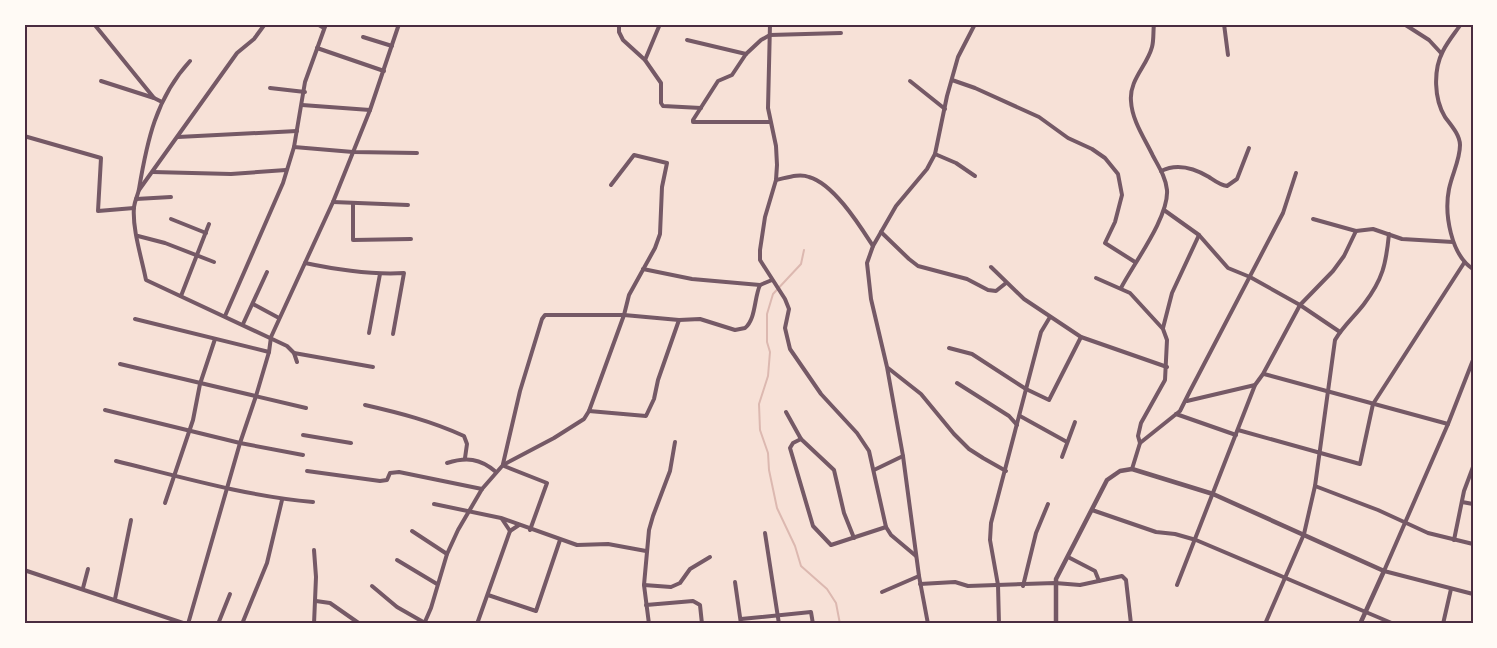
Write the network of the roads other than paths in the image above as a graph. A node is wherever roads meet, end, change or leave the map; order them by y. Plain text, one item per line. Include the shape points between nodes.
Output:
1 (94, 24) edge
2 (265, 24) edge
3 (317, 24) edge
4 (399, 24) edge
5 (619, 24) edge
6 (660, 24) edge
7 (770, 24) edge
8 (975, 24) edge
9 (1154, 24) edge
10 (1224, 24) edge
11 (1404, 24) edge
12 (1461, 24) edge
13 (325, 26) edge
14 (841, 33) dead end
15 (770, 35) junction
16 (363, 37) dead end
17 (687, 40) dead end
18 (392, 46) junction
19 (317, 48) junction
20 (1441, 53) junction
21 (746, 54) junction
22 (1228, 55) dead end
23 (645, 60) junction
24 (190, 61) dead end
25 (384, 71) junction
26 (952, 80) junction
27 (101, 81) dead end
28 (910, 81) dead end
29 (270, 88) dead end
30 (305, 92) junction
31 (154, 98) junction
32 (162, 102) junction
33 (302, 105) junction
34 (701, 108) junction
35 (370, 110) junction
36 (945, 110) junction
37 (770, 122) junction
38 (297, 131) junction
39 (24, 136) edge
40 (178, 136) junction
41 (294, 147) junction
42 (1250, 148) dead end
43 (354, 152) junction
44 (417, 153) dead end
45 (935, 154) junction
46 (286, 170) junction
47 (1161, 171) junction
48 (153, 172) junction
49 (1296, 173) dead end
50 (975, 176) dead end
51 (776, 180) junction
52 (611, 185) dead end
53 (138, 191) junction
54 (171, 197) dead end
55 (136, 199) junction
56 (333, 202) junction
57 (353, 204) junction
58 (408, 206) dead end
59 (134, 208) junction
60 (1164, 210) junction
61 (171, 219) dead end
62 (1313, 219) dead end
63 (209, 224) dead end
64 (1356, 231) junction
65 (881, 232) junction
66 (206, 233) junction
67 (1389, 234) junction
68 (1199, 235) junction
69 (138, 236) junction
70 (411, 239) dead end
71 (1453, 242) junction
72 (873, 246) junction
73 (197, 255) junction
74 (214, 262) dead end
75 (304, 262) junction
76 (1135, 262) junction
77 (1464, 263) junction
78 (991, 267) dead end
79 (643, 269) junction
80 (1473, 269) edge
81 (267, 272) dead end
82 (380, 274) junction
83 (1250, 277) junction
84 (1096, 278) dead end
85 (772, 280) junction
86 (1006, 283) junction
87 (760, 285) junction
88 (1121, 288) junction
89 (181, 297) junction
90 (253, 304) junction
91 (1300, 305) junction
92 (624, 315) junction
93 (225, 316) junction
94 (1050, 317) junction
95 (279, 318) junction
96 (135, 319) dead end
97 (680, 321) junction
98 (243, 324) junction
99 (1163, 329) junction
100 (1340, 332) junction
101 (369, 333) dead end
102 (393, 334) dead end
103 (271, 337) junction
104 (1081, 337) junction
105 (215, 339) junction
106 (949, 348) dead end
107 (269, 352) junction
108 (294, 354) junction
109 (1473, 360) edge
110 (297, 362) dead end
111 (120, 364) dead end
112 (373, 367) dead end
113 (887, 367) junction
114 (1167, 367) junction
115 (1263, 374) junction
116 (957, 383) dead end
117 (200, 384) junction
118 (1255, 385) junction
119 (1026, 389) junction
120 (1329, 393) junction
121 (256, 396) junction
122 (1186, 402) junction
123 (1373, 404) junction
124 (366, 405) dead end
125 (306, 408) dead end
126 (105, 410) dead end
127 (589, 411) junction
128 (786, 412) dead end
129 (1175, 414) junction
130 (1020, 416) junction
131 (1075, 422) dead end
132 (1448, 424) junction
133 (1017, 425) junction
134 (189, 430) junction
135 (1238, 430) junction
136 (303, 435) dead end
137 (1236, 435) junction
138 (801, 439) junction
139 (675, 442) dead end
140 (1067, 442) junction
141 (240, 443) junction
142 (351, 443) dead end
143 (1140, 443) junction
144 (1320, 454) junction
145 (303, 455) dead end
146 (903, 456) junction
147 (1062, 457) dead end
148 (465, 458) junction
149 (116, 460) dead end
150 (447, 463) dead end
151 (503, 465) junction
152 (1473, 467) edge
153 (1132, 469) junction
154 (874, 470) junction
155 (307, 471) dead end
156 (1006, 471) junction
157 (496, 472) junction
158 (174, 475) junction
159 (1315, 486) junction
160 (227, 488) junction
161 (482, 489) junction
162 (1213, 494) junction
163 (282, 499) junction
164 (313, 502) dead end
165 (1462, 502) junction
166 (165, 503) dead end
167 (434, 504) dead end
168 (1048, 504) dead end
169 (1473, 504) edge
170 (1092, 510) junction
171 (469, 511) junction
172 (501, 518) junction
173 (131, 520) dead end
174 (1405, 522) junction
175 (519, 525) junction
176 (886, 527) junction
177 (530, 530) junction
178 (412, 531) dead end
179 (510, 531) junction
180 (765, 533) dead end
181 (1304, 534) junction
182 (854, 538) junction
183 (560, 540) junction
184 (1196, 540) junction
185 (1454, 540) junction
186 (1473, 544) edge
187 (314, 550) dead end
188 (646, 551) junction
189 (447, 554) junction
190 (916, 556) junction
191 (710, 557) dead end
192 (1068, 557) junction
193 (397, 560) dead end
194 (88, 569) dead end
195 (24, 570) edge
196 (1384, 571) junction
197 (919, 576) junction
198 (1284, 578) junction
199 (1099, 581) junction
200 (735, 582) dead end
201 (1055, 583) junction
202 (437, 584) junction
203 (920, 584) junction
204 (644, 585) junction
205 (998, 585) junction
206 (1177, 585) dead end
207 (372, 586) dead end
208 (1023, 586) junction
209 (84, 588) junction
210 (1451, 589) junction
211 (882, 592) dead end
212 (230, 594) dead end
213 (1473, 594) edge
214 (488, 595) junction
215 (115, 599) junction
216 (316, 601) junction
217 (646, 605) junction
218 (1365, 612) junction
219 (778, 615) junction
220 (741, 622) edge
221 (187, 624) edge
222 (218, 624) edge
223 (242, 624) edge
224 (314, 624) edge
225 (360, 624) edge
226 (426, 624) edge
227 (477, 624) edge
228 (649, 624) edge
229 (702, 624) edge
230 (779, 624) edge
231 (813, 624) edge
232 (928, 624) edge
233 (999, 624) edge
234 (1056, 624) edge
235 (1131, 624) edge
236 (1265, 624) edge
237 (1360, 624) edge
238 (1394, 624) edge
239 (1443, 624) edge

1 - 31 street
2 - 40 street via 237,53
3 - 13 street
4 - 18 street
5 - 23 street via 623,40
6 - 23 street
7 - 15 street
8 - 26 street via 958,57
9 - 47 street via 1153,46 1134,83 1131,102 1136,123
10 - 22 street
11 - 20 street
12 - 20 street
13 - 19 street
14 - 15 street
15 - 21 street
15 - 37 street
16 - 18 street
17 - 21 street
18 - 25 street
19 - 25 street
19 - 30 street
20 - 71 street via 1435,88 1438,104 1460,142 1448,191
21 - 34 street via 732,75 718,81
23 - 34 street via 661,83 663,106
24 - 32 street via 174,78
25 - 35 street
26 - 36 street
26 - 76 street via 1039,117 1105,158 1118,174 1122,195 1105,243
27 - 31 street
28 - 36 street
29 - 30 street
30 - 33 street
31 - 32 street
32 - 53 street
33 - 35 street
33 - 38 street
34 - 37 street via 693,122
35 - 43 street
36 - 45 street
37 - 51 street via 776,146
38 - 40 street
38 - 41 street
39 - 59 street via 101,159 98,211
40 - 48 street
41 - 43 street
41 - 46 street
42 - 47 street via 1232,184 1222,185 1184,167
43 - 44 street
43 - 56 street
45 - 50 street
45 - 65 street
46 - 48 street via 231,174
46 - 93 street via 284,183
47 - 60 street via 1167,188
48 - 53 street
49 - 83 street via 1283,213
51 - 72 street via 802,175 825,186 854,216
51 - 85 street via 760,250 760,260
52 - 79 street via 634,155 667,163 660,234
53 - 55 street
54 - 55 street
55 - 59 street
56 - 57 street
56 - 75 street
57 - 58 street
57 - 70 street via 353,240
59 - 69 street
60 - 68 street
60 - 76 street
61 - 66 street
62 - 64 street
63 - 66 street
64 - 67 street via 1373,229
64 - 91 street via 1333,271
65 - 72 street
65 - 86 street via 918,266 967,279 988,290 996,291
66 - 73 street
67 - 71 street via 1402,239
67 - 100 street via 1386,263 1379,280
68 - 83 street via 1228,267
68 - 99 street via 1172,293
69 - 73 street
69 - 89 street via 146,280
71 - 77 street
72 - 113 street via 867,263 870,290
73 - 74 street
73 - 89 street
75 - 82 street
75 - 95 street
76 - 88 street
77 - 80 street
77 - 123 street
78 - 86 street
79 - 87 street via 692,279
79 - 92 street via 629,295
81 - 90 street
82 - 101 street
82 - 102 street via 404,273
83 - 91 street
83 - 122 street
84 - 88 street
85 - 87 street
85 - 154 street via 789,309 785,328 790,349 820,394 857,433
86 - 94 street
87 - 97 street via 751,320 745,328 735,330 700,320
88 - 99 street
89 - 93 street
90 - 95 street
90 - 98 street
91 - 100 street
91 - 115 street
92 - 97 street
92 - 127 street
92 - 151 street via 546,315 542,319
93 - 98 street
94 - 104 street
94 - 119 street via 1041,332
95 - 103 street
96 - 105 street
97 - 127 street via 646,416
98 - 103 street
99 - 114 street
100 - 120 street via 1335,340
103 - 107 street
103 - 108 street
104 - 114 street
104 - 119 street via 1048,400
105 - 107 street
105 - 117 street
106 - 119 street via 972,354
107 - 121 street
108 - 110 street
108 - 112 street
109 - 132 street
111 - 117 street
113 - 146 street
113 - 156 street via 921,394 969,448
114 - 143 street via 1162,386 1141,423
115 - 118 street
115 - 120 street
116 - 133 street
117 - 121 street
117 - 134 street
118 - 122 street
118 - 135 street
119 - 130 street
120 - 123 street
120 - 144 street
121 - 125 street
121 - 141 street
122 - 129 street
123 - 132 street
123 - 144 street via 1360,464
124 - 148 street via 436,423 464,435
126 - 134 street
127 - 151 street via 584,419 554,438
128 - 138 street
129 - 137 street
129 - 143 street
130 - 133 street
130 - 140 street
131 - 140 street
132 - 174 street
133 - 156 street
134 - 141 street
134 - 158 street
135 - 137 street
135 - 144 street
136 - 142 street
137 - 162 street
138 - 182 street via 834,470
138 - 182 street via 790,448 813,526 831,544
139 - 188 street via 670,471 652,516
140 - 147 street
141 - 145 street
141 - 160 street
143 - 153 street
144 - 159 street
146 - 154 street
146 - 190 street
148 - 150 street
148 - 157 street via 488,465
149 - 158 street
151 - 157 street
151 - 177 street via 547,483
152 - 165 street
153 - 162 street
153 - 170 street via 1119,471 1107,480
154 - 176 street
155 - 161 street via 380,481 399,472
156 - 205 street via 991,523
157 - 161 street
158 - 160 street
158 - 166 street
159 - 174 street
159 - 181 street
160 - 163 street
160 - 221 street
161 - 171 street
162 - 181 street
162 - 184 street
163 - 164 street
163 - 223 street via 267,563
165 - 169 street
165 - 185 street
167 - 171 street
168 - 208 street via 1036,533
170 - 184 street via 1156,532
170 - 192 street
171 - 172 street
171 - 189 street
172 - 175 street
172 - 179 street
173 - 215 street
174 - 185 street via 1428,534
174 - 196 street
175 - 177 street
175 - 179 street
176 - 182 street
176 - 190 street
177 - 183 street
178 - 189 street
179 - 214 street
180 - 219 street
181 - 196 street
181 - 198 street
183 - 188 street
183 - 214 street via 536,611
184 - 198 street
184 - 206 street
185 - 186 street
187 - 216 street
188 - 204 street
189 - 202 street
190 - 197 street
191 - 204 street via 671,587
192 - 199 street via 1095,572
192 - 201 street
193 - 202 street
194 - 209 street
195 - 209 street
196 - 210 street
196 - 218 street
197 - 203 street
197 - 211 street
198 - 218 street
198 - 236 street
199 - 201 street via 1080,585
199 - 235 street via 1122,576 1126,580
200 - 220 street
201 - 208 street
201 - 234 street
202 - 226 street
203 - 205 street
203 - 232 street
204 - 217 street
205 - 208 street
205 - 233 street
207 - 226 street
209 - 215 street
210 - 213 street
210 - 239 street
212 - 222 street
214 - 227 street
215 - 221 street
216 - 224 street
216 - 225 street via 330,603
217 - 228 street
217 - 229 street via 693,601 700,605
218 - 237 street
218 - 238 street
219 - 220 street
219 - 230 street
219 - 231 street via 812,612

